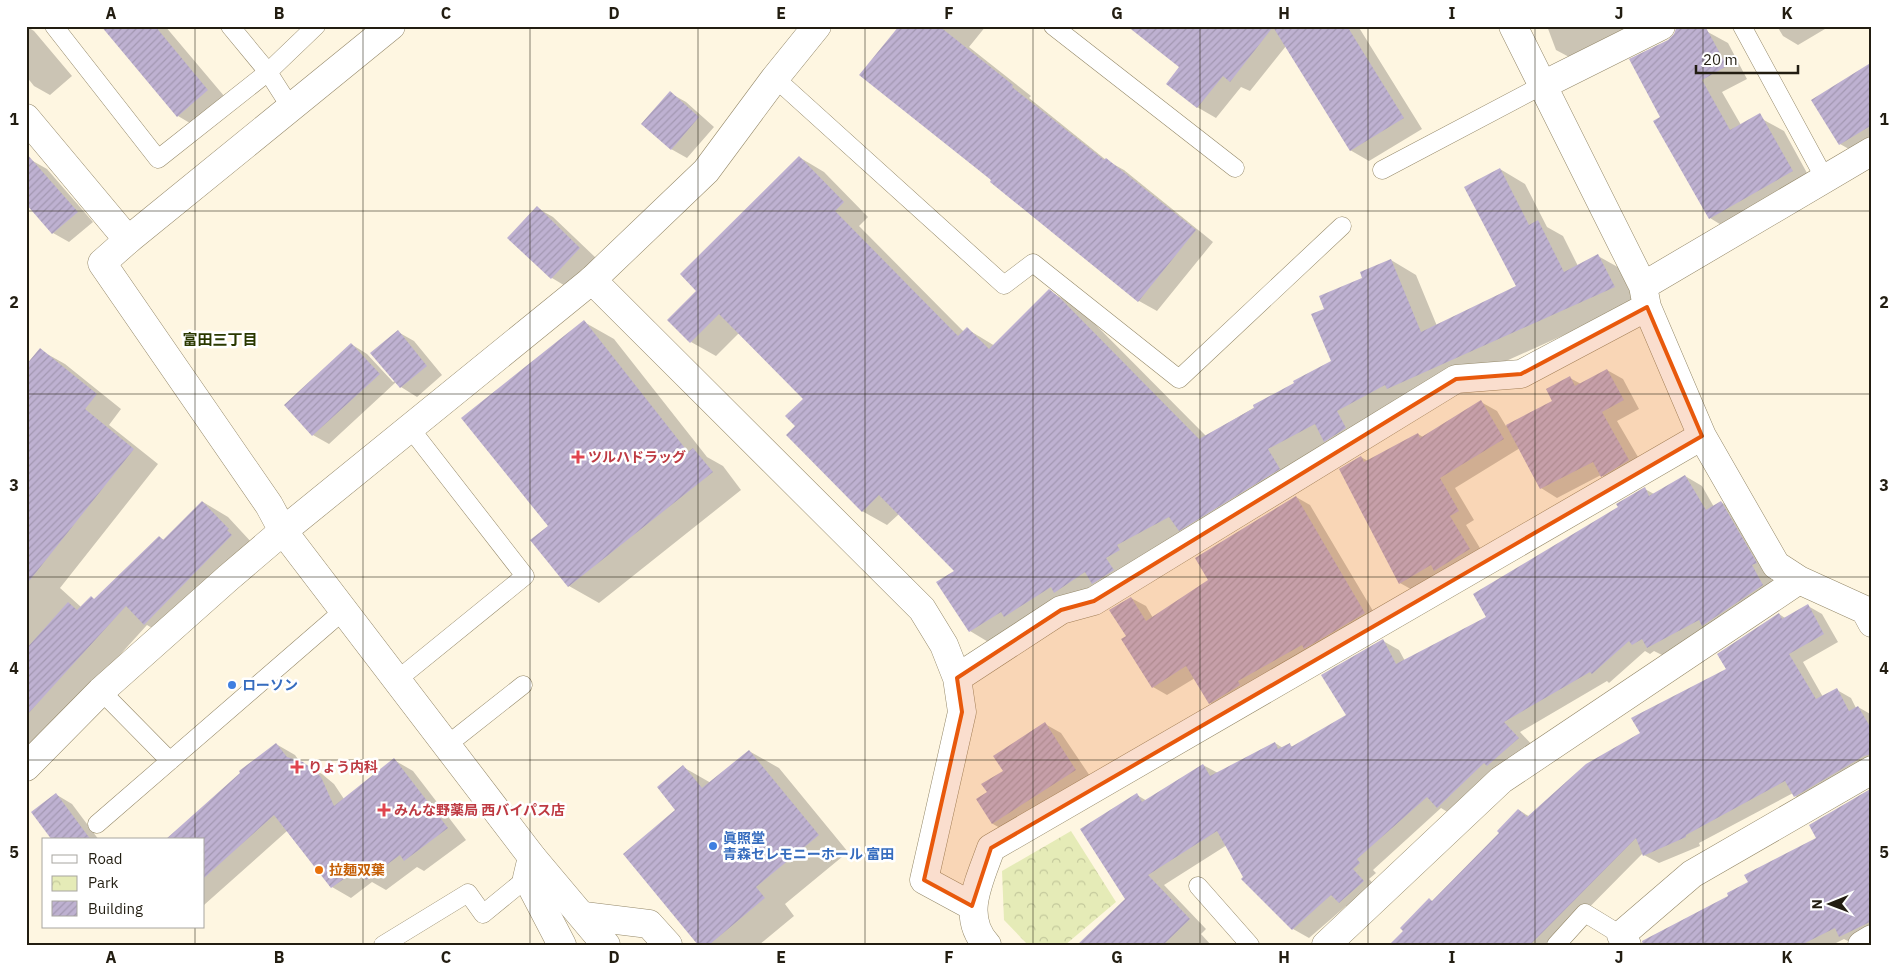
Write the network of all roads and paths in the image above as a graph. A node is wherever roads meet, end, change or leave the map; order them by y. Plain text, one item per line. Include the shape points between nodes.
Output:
1 (54, 26) edge
2 (230, 26) edge
3 (316, 26) edge
4 (390, 26) edge
5 (817, 26) edge
6 (1053, 26) edge
7 (1513, 26) edge
8 (1661, 26) edge
9 (1742, 26) edge
10 (268, 72) junction
11 (775, 78) junction
12 (1543, 85) junction
13 (291, 108) junction
14 (30, 131) edge
15 (1872, 151) edge
16 (1235, 168) dead end
17 (1382, 170) dead end
18 (1825, 179) junction
19 (1342, 226) dead end
20 (128, 240) junction
21 (592, 280) junction
22 (1645, 297) junction
23 (410, 428) junction
24 (1702, 436) junction
25 (283, 531) junction
26 (1799, 580) junction
27 (343, 611) junction
28 (1869, 612) edge
29 (957, 678) junction
30 (397, 680) junction
31 (523, 685) dead end
32 (101, 692) junction
33 (447, 745) junction
34 (170, 761) junction
35 (26, 767) edge
36 (1872, 770) edge
37 (98, 824) dead end
38 (530, 868) junction
39 (1198, 886) dead end
40 (972, 906) junction
41 (584, 916) junction
42 (1872, 939) edge
43 (1624, 940) edge
44 (383, 945) edge
45 (562, 945) edge
46 (606, 945) edge
47 (668, 945) edge
48 (987, 945) edge
49 (1250, 945) edge
50 (1326, 945) edge
51 (1556, 945) edge
52 (1862, 945) edge

1 - 10 lane via 158,159
2 - 10 lane
3 - 10 lane
4 - 13 street
5 - 11 street
6 - 16 lane
7 - 12 street
8 - 12 street
9 - 18 lane
10 - 13 lane
11 - 19 lane via 1004,285 1033,263 1179,379
11 - 21 street via 706,171
12 - 17 lane
12 - 22 street
13 - 20 street
14 - 20 street
15 - 18 street
18 - 22 street
20 - 25 street via 102,263 269,505
21 - 23 street
21 - 29 street via 922,609 944,645
22 - 24 street
22 - 29 street via 1521,374 1456,379 1094,601 1061,610
23 - 25 street
23 - 30 lane via 525,576
24 - 26 street via 1776,565
24 - 40 street via 991,848
25 - 27 street
25 - 32 street
26 - 28 street
26 - 50 street via 1501,780
27 - 30 street
27 - 34 lane
29 - 40 street via 962,712 924,880
30 - 33 street
31 - 33 lane
32 - 34 lane
32 - 35 street
33 - 38 street
34 - 37 lane
36 - 43 street via 1692,874
38 - 41 street
38 - 44 lane via 483,914 468,893
38 - 45 street
39 - 49 lane
40 - 48 street via 978,935
41 - 46 street
41 - 47 street via 649,924
42 - 52 street
43 - 51 lane via 1585,913

